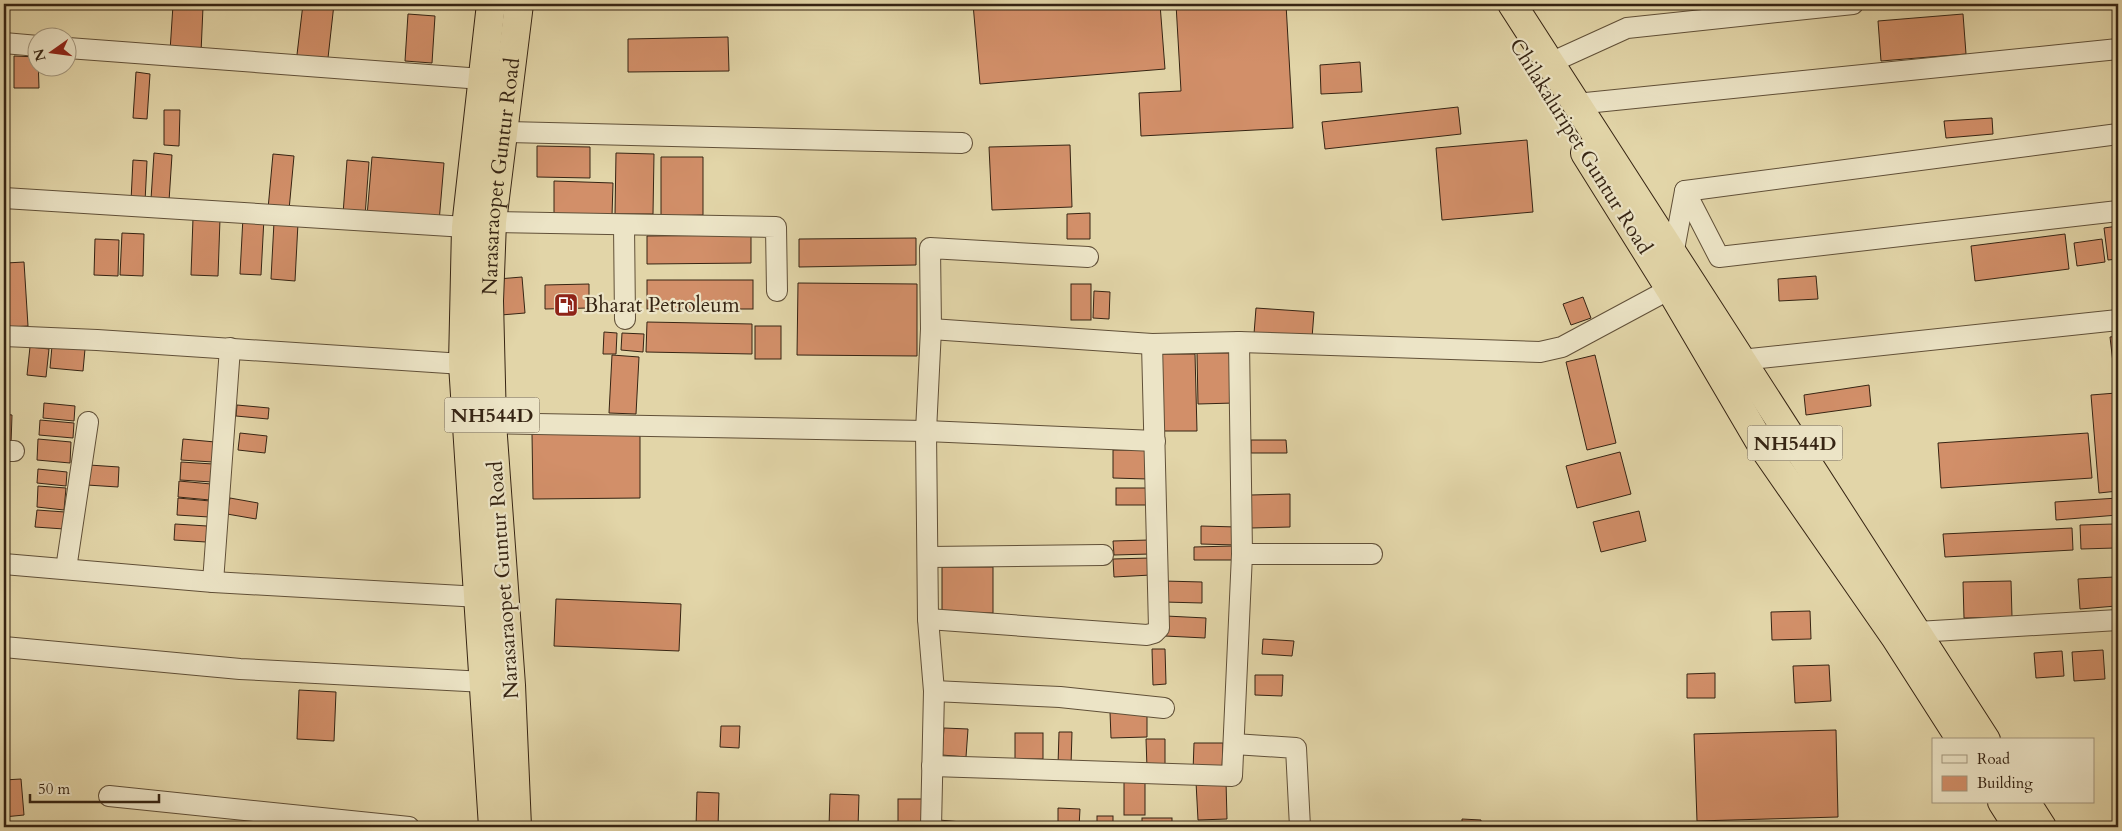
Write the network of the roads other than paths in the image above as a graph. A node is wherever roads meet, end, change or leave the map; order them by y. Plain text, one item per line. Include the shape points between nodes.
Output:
1 (491, 4) edge
2 (519, 4) edge
3 (1490, 4) edge
4 (1512, 4) edge
5 (1853, 4) edge
6 (4, 43) edge
7 (28, 45) edge
8 (78, 49) edge
9 (2118, 49) edge
10 (1550, 64) junction
11 (482, 79) junction
12 (1576, 104) junction
13 (504, 132) junction
14 (2118, 134) edge
15 (962, 143) dead end
16 (1685, 190) junction
17 (4, 198) edge
18 (2118, 211) edge
19 (492, 222) junction
20 (624, 225) junction
21 (466, 228) junction
22 (1673, 255) junction
23 (1088, 257) dead end
24 (1670, 289) junction
25 (777, 290) dead end
26 (625, 319) dead end
27 (2118, 320) edge
28 (931, 329) junction
29 (4, 336) edge
30 (1239, 342) junction
31 (1152, 344) junction
32 (230, 348) junction
33 (1741, 360) junction
34 (463, 364) junction
35 (88, 422) dead end
36 (480, 423) junction
37 (926, 431) junction
38 (1155, 441) junction
39 (1103, 554) dead end
40 (1242, 554) junction
41 (1372, 554) dead end
42 (928, 557) junction
43 (4, 564) edge
44 (66, 569) junction
45 (213, 582) junction
46 (480, 596) junction
47 (928, 618) junction
48 (2118, 620) edge
49 (1917, 632) junction
50 (4, 647) edge
51 (485, 682) junction
52 (934, 691) junction
53 (1164, 708) dead end
54 (1960, 738) edge
55 (1985, 738) edge
56 (1234, 744) junction
57 (932, 766) junction
58 (109, 796) dead end
59 (2003, 804) edge
60 (2027, 804) edge
61 (409, 827) edge
62 (493, 827) edge
63 (518, 827) edge
64 (931, 827) edge
65 (1300, 827) edge
66 (2018, 827) edge
67 (2042, 827) edge

1 - 11 highway, Narasaraopet Guntur Road / NH544D
2 - 13 highway, Narasaraopet Guntur Road / NH544D
3 - 24 highway, Chilakaluripet Guntur Road / NH544D
4 - 10 highway, Chilakaluripet Guntur Road / NH544D
5 - 10 street via 1627,28
6 - 7 street
8 - 11 street
9 - 12 street
10 - 12 highway, Chilakaluripet Guntur Road / NH544D
11 - 21 highway, Narasaraopet Guntur Road / NH544D
12 - 22 highway, Chilakaluripet Guntur Road / NH544D
13 - 15 street
13 - 19 highway, Narasaraopet Guntur Road / NH544D
14 - 16 street
16 - 18 street via 1719,257
16 - 22 street
17 - 21 street
19 - 20 street
19 - 36 highway, Narasaraopet Guntur Road / NH544D
20 - 25 street via 776,227
20 - 26 street
21 - 34 highway, Narasaraopet Guntur Road / NH544D
22 - 33 highway, NH544D
23 - 28 street via 930,248
24 - 30 street via 1562,347 1540,352
24 - 54 highway, NH544D via 1761,444 1896,637
27 - 33 street
28 - 31 street
28 - 37 street
29 - 32 street
30 - 31 street
30 - 40 street
31 - 38 street
32 - 34 street
32 - 45 street
33 - 49 highway, NH544D
34 - 36 highway, Narasaraopet Guntur Road / NH544D
35 - 44 street
36 - 37 street
36 - 46 highway, Narasaraopet Guntur Road / NH544D
36 - 63 highway, Narasaraopet Guntur Road / NH544D via 511,685
37 - 38 street
37 - 42 street
38 - 47 street via 1159,628 1154,633
39 - 42 street
40 - 41 street
40 - 56 street
42 - 47 street
43 - 44 street
44 - 45 street
45 - 46 street
46 - 51 highway, Narasaraopet Guntur Road / NH544D
47 - 52 street
48 - 49 street
49 - 55 highway, NH544D
50 - 51 street via 240,669
51 - 62 highway, Narasaraopet Guntur Road / NH544D
52 - 53 street via 1060,697
52 - 57 street
56 - 57 street via 1232,776
56 - 65 street via 1296,748
57 - 64 street
58 - 61 street
59 - 66 highway
60 - 67 highway

